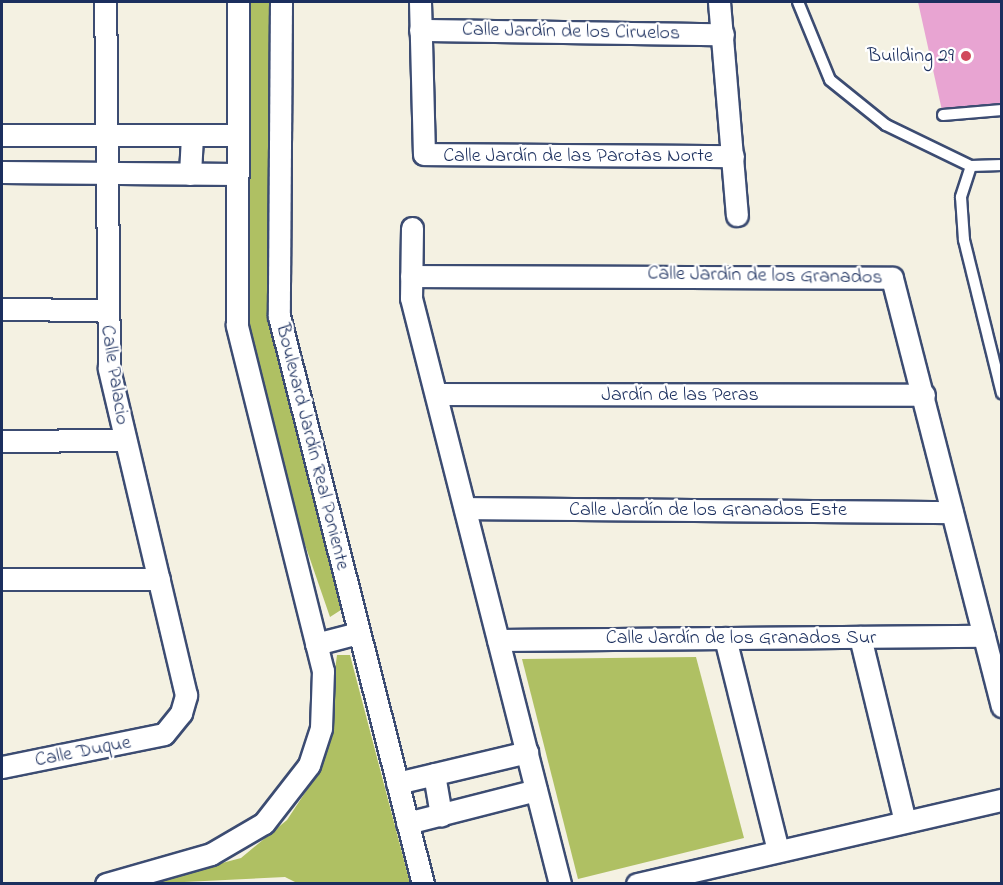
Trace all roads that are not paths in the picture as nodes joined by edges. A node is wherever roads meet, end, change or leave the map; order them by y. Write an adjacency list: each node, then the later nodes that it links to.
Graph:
1 (105, 2): 12 (street, Calle Palacio)
2 (238, 2): 14 (street)
3 (281, 2): 36 (street, Boulevard Jardín Real Poniente)
4 (420, 2): 7 (street)
5 (719, 2): 8 (street)
6 (798, 2): 17 (lane)
7 (420, 30): 8 (street, Calle Jardín de los Ciruelos); 15 (street, Calle Jardín de las Parotas Norte)
8 (723, 34): 15 (street)
9 (1002, 110): 10 (lane)
10 (943, 115)
11 (2, 135): 12 (street)
12 (104, 135): 13 (street); 19 (street, Calle Palacio)
13 (192, 135): 14 (street); 20 (street)
14 (237, 135): 21 (street)
15 (733, 156): 22 (street)
16 (1002, 165): 17 (lane)
17 (971, 166): 27 (lane)
18 (2, 172): 19 (street)
19 (104, 173): 20 (street); 26 (street, Calle Palacio)
20 (190, 174): 21 (street)
21 (237, 174): 41 (street)
22 (737, 216)
23 (412, 228): 24 (street)
24 (411, 276): 28 (street); 29 (street, Calle Jardín de los Granados)
25 (2, 309): 26 (street)
26 (104, 310): 30 (street, Calle Palacio)
27 (1002, 393)
28 (436, 394): 29 (street, Jardín de las Peras); 32 (street)
29 (924, 395): 33 (street, Calle Jardín de los Granados)
30 (124, 440): 31 (street); 35 (street, Calle Palacio)
31 (2, 441)
32 (465, 508): 33 (street, Calle Jardín de los Granados Este); 40 (street)
33 (952, 512): 37 (street, Calle Jardín de los Granados)
34 (2, 579): 35 (street)
35 (159, 579): 43 (street, Calle Palacio)
36 (358, 633): 41 (street); 47 (street, Boulevard Jardín Real Poniente)
37 (984, 636): 38 (street, Calle Jardín de los Granados Sur); 42 (street, Calle Jardín de los Granados)
38 (860, 637): 39 (street, Calle Jardín de los Granados Sur); 51 (street)
39 (725, 638): 40 (street, Calle Jardín de los Granados Sur); 53 (street)
40 (498, 640): 44 (street)
41 (316, 644): 54 (street)
42 (1002, 706)
43 (164, 734): 45 (street, Calle Duque)
44 (527, 752): 46 (street); 48 (street)
45 (2, 767)
46 (434, 774): 47 (street); 50 (street)
47 (397, 783): 52 (street, Boulevard Jardín Real Poniente)
48 (536, 790): 50 (street); 56 (street)
49 (1002, 800): 51 (street)
50 (441, 815): 52 (street)
51 (905, 822): 53 (street)
52 (407, 823): 55 (street, Boulevard Jardín Real Poniente)
53 (778, 851): 57 (street)
54 (106, 884)
55 (423, 884)
56 (560, 884)
57 (637, 884)

